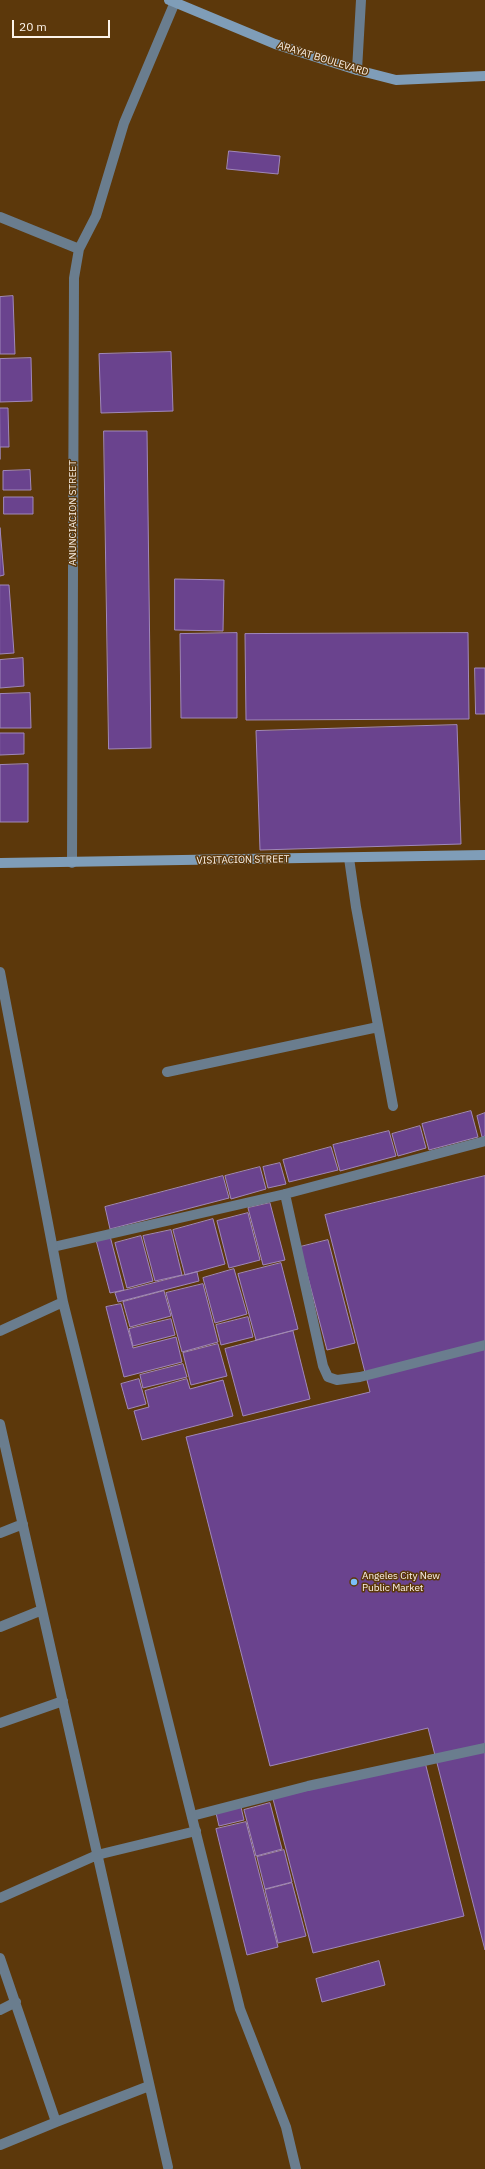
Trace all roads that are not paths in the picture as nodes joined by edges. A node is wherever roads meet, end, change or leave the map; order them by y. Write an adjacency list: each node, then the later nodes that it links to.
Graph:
1 (361, 0): 3 (street)
2 (172, 1): 3 (street, ARAYAT BOULEVARD); 6 (street, ANUNCIACION STREET)
3 (357, 70): 4 (street, ARAYAT BOULEVARD)
4 (485, 76)
5 (0, 217): 6 (street)
6 (79, 249): 10 (street, ANUNCIACION STREET)
7 (485, 855): 8 (street, VISITACION STREET)
8 (349, 858): 10 (street, VISITACION STREET); 12 (street)
9 (0, 863): 10 (street, VISITACION STREET)
10 (72, 863)
11 (0, 972): 17 (street)
12 (378, 1027): 13 (street); 14 (street)
13 (167, 1072)
14 (393, 1106)
15 (485, 1141): 16 (street)
16 (285, 1194): 17 (street); 20 (street)
17 (53, 1247): 18 (street)
18 (63, 1302): 19 (street); 30 (street)
19 (0, 1331)
20 (485, 1345)
21 (0, 1424): 22 (street)
22 (4, 1459): 23 (street)
23 (23, 1524): 24 (street); 25 (street)
24 (0, 1533)
25 (42, 1610): 26 (street); 27 (street)
26 (0, 1628)
27 (62, 1701): 28 (street); 32 (street)
28 (0, 1723)
29 (485, 1748): 30 (street)
30 (192, 1816): 31 (street)
31 (196, 1831): 32 (street); 41 (street)
32 (97, 1855): 33 (street); 37 (street)
33 (0, 1898)
34 (0, 1958): 35 (street)
35 (16, 2002): 36 (street); 38 (street)
36 (0, 2010)
37 (149, 2086): 38 (street); 40 (street)
38 (56, 2122): 39 (street)
39 (0, 2145)
40 (168, 2168)
41 (296, 2169)

